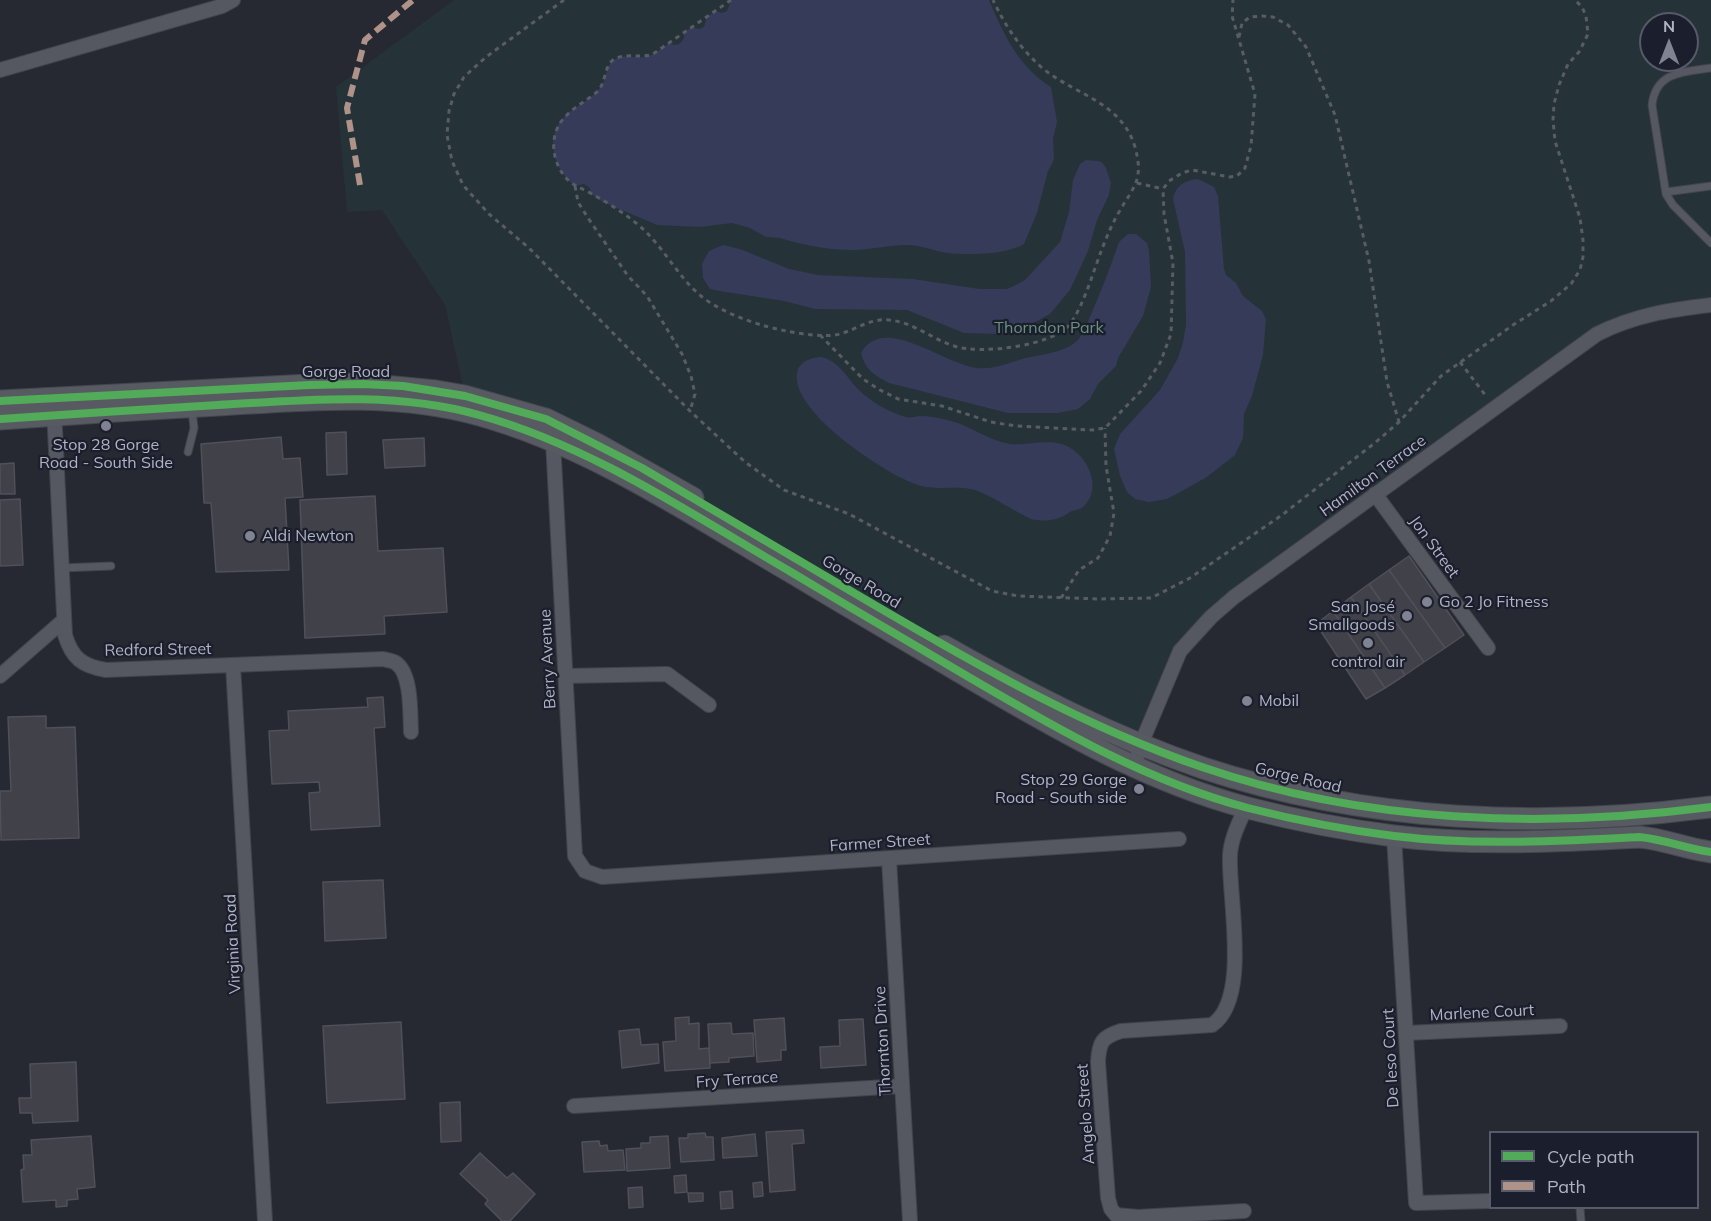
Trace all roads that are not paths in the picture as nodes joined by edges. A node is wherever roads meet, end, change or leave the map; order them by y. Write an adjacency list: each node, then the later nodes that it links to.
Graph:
1 (233, 0): 3 (street)
2 (1711, 68): 5 (lane)
3 (0, 70)
4 (1711, 186): 5 (lane)
5 (1666, 192): 6 (lane)
6 (1711, 243)
7 (1711, 305): 14 (street, Hamilton Terrace)
8 (0, 401): 10 (main road, Gorge Road)
9 (192, 406): 10 (main road, Gorge Road); 12 (main road, Gorge Road); 13 (lane)
10 (54, 407): 11 (main road, Gorge Road); 16 (street, Redford Street); 24 (main road, Gorge Road)
11 (0, 419)
12 (553, 441): 21 (street, Berry Avenue); 25 (main road, Gorge Road)
13 (188, 452)
14 (1375, 495): 18 (street, Jon Street); 24 (street, Hamilton Terrace)
15 (111, 566): 16 (lane)
16 (61, 568): 17 (street, Redford Street)
17 (64, 620): 19 (street, Redford Street); 20 (street)
18 (1488, 648)
19 (233, 665): 23 (street, Redford Street); 39 (street, Virginia Road)
20 (0, 676)
21 (565, 676): 22 (street); 32 (street, Berry Avenue)
22 (709, 705)
23 (411, 732)
24 (1141, 744): 25 (street, Hamilton Terrace); 27 (main road, Gorge Road)
25 (1134, 766): 26 (main road, Gorge Road)
26 (1246, 807): 28 (main road, Gorge Road); 38 (street, Angelo Street)
27 (1711, 807)
28 (1394, 836): 30 (main road, Gorge Road); 34 (street, De Ieso Court)
29 (1179, 839): 31 (street, Farmer Street)
30 (1711, 852)
31 (889, 859): 32 (street, Farmer Street); 35 (street, Thornton Drive)
32 (585, 871)
33 (1560, 1026): 34 (street, Marlene Court)
34 (1407, 1033): 37 (street, De Ieso Court)
35 (902, 1086): 36 (street, Fry Terrace); 40 (street, Thornton Drive)
36 (574, 1106)
37 (1489, 1201)
38 (1244, 1211)
39 (265, 1221)
40 (910, 1221)

